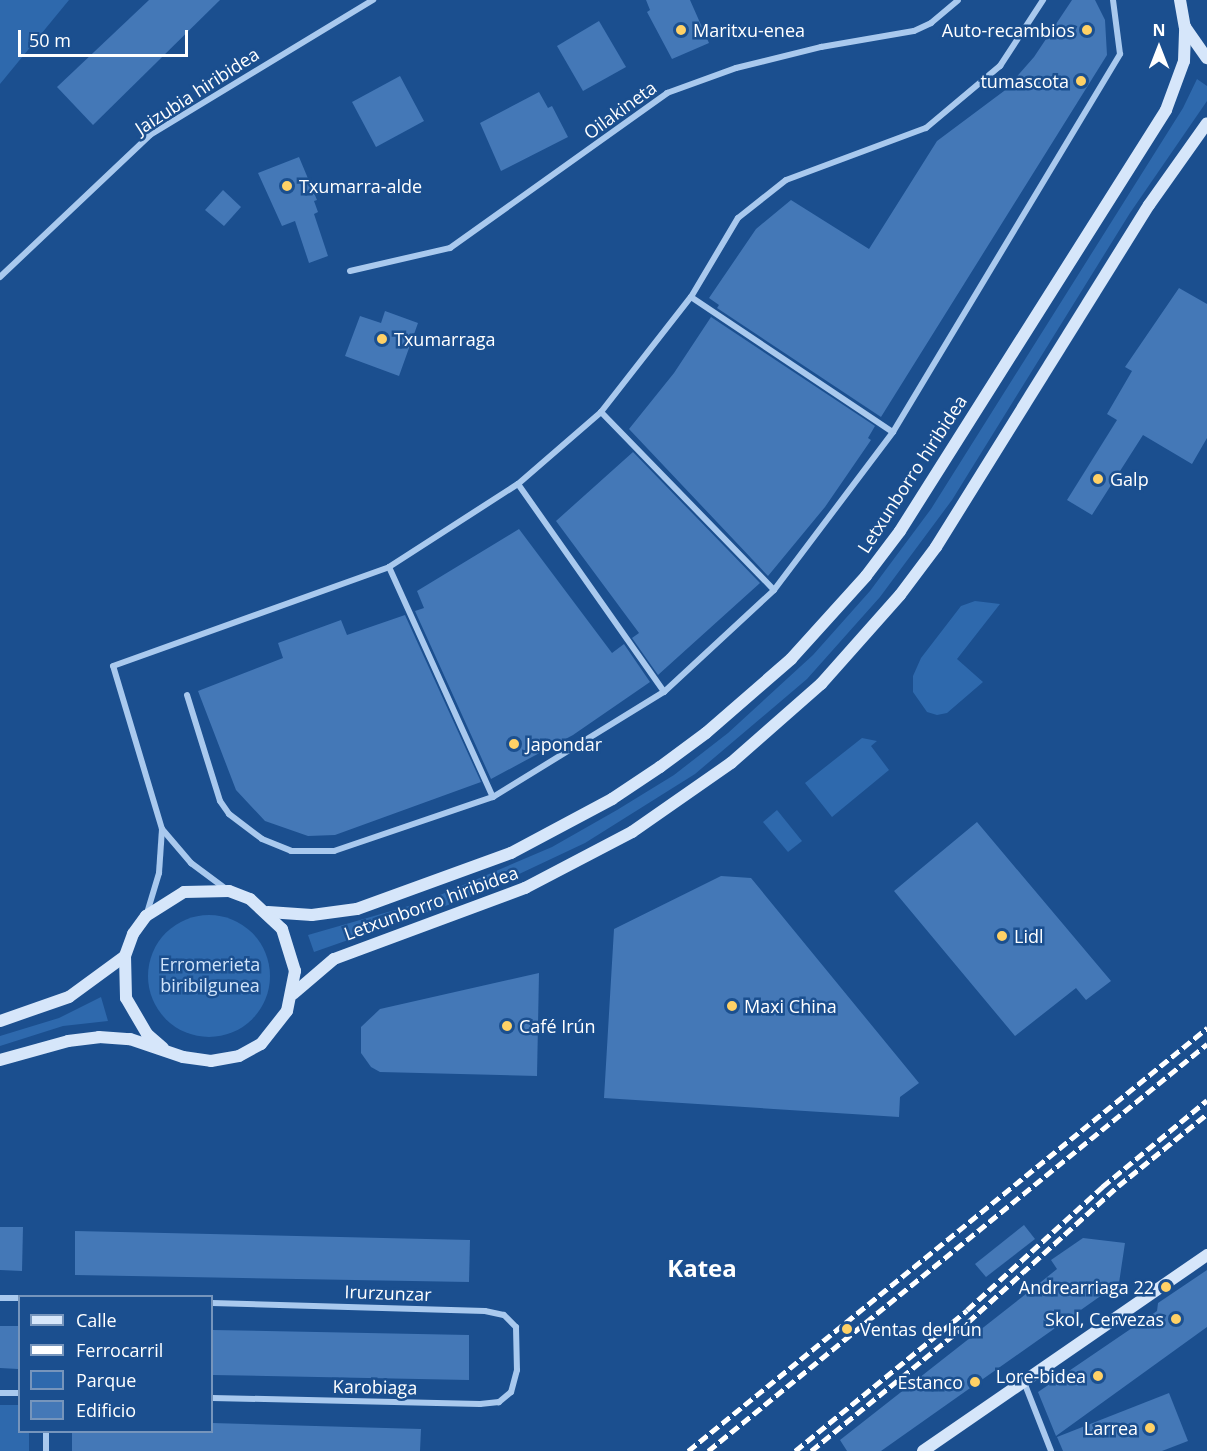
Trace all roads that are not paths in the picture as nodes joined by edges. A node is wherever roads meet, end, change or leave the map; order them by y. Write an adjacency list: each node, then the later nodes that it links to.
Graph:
1 (373, 0): 10 (street, Jaizubia hiribidea)
2 (958, 0): 9 (street, Oilakineta)
3 (1043, 0): 11 (street)
4 (1113, 0): 13 (street)
5 (1180, 0): 6 (main road)
6 (1185, 27): 7 (main road); 22 (main road, Letxunborro hiribidea)
7 (1207, 58)
8 (1207, 123): 25 (main road, Letxunborro hiribidea)
9 (350, 271)
10 (0, 277)
11 (691, 297): 12 (street); 13 (street)
12 (601, 412): 14 (street); 16 (street)
13 (892, 432): 16 (street)
14 (518, 484): 15 (street); 17 (street)
15 (389, 567): 19 (street); 20 (street)
16 (774, 590): 17 (street)
17 (664, 692): 19 (street)
18 (187, 695): 19 (street)
19 (493, 797)
20 (162, 829): 21 (street); 23 (street)
21 (229, 891): 22 (main road); 23 (main road)
22 (268, 912): 25 (main road)
23 (146, 916): 24 (main road)
24 (125, 956): 26 (main road); 27 (main road)
25 (293, 994): 27 (main road)
26 (0, 1021)
27 (163, 1048): 28 (main road)
28 (0, 1060)
29 (1207, 1255): 34 (main road)
30 (0, 1298): 31 (street)
31 (18, 1298)
32 (213, 1303): 33 (street, Irurzunzar)
33 (517, 1370): 37 (street, Karobiaga)
34 (1024, 1380): 40 (main road); 41 (street)
35 (0, 1393): 36 (street)
36 (18, 1393)
37 (213, 1398)
38 (46, 1433): 39 (street)
39 (46, 1451)
40 (923, 1451)
41 (1051, 1451)

